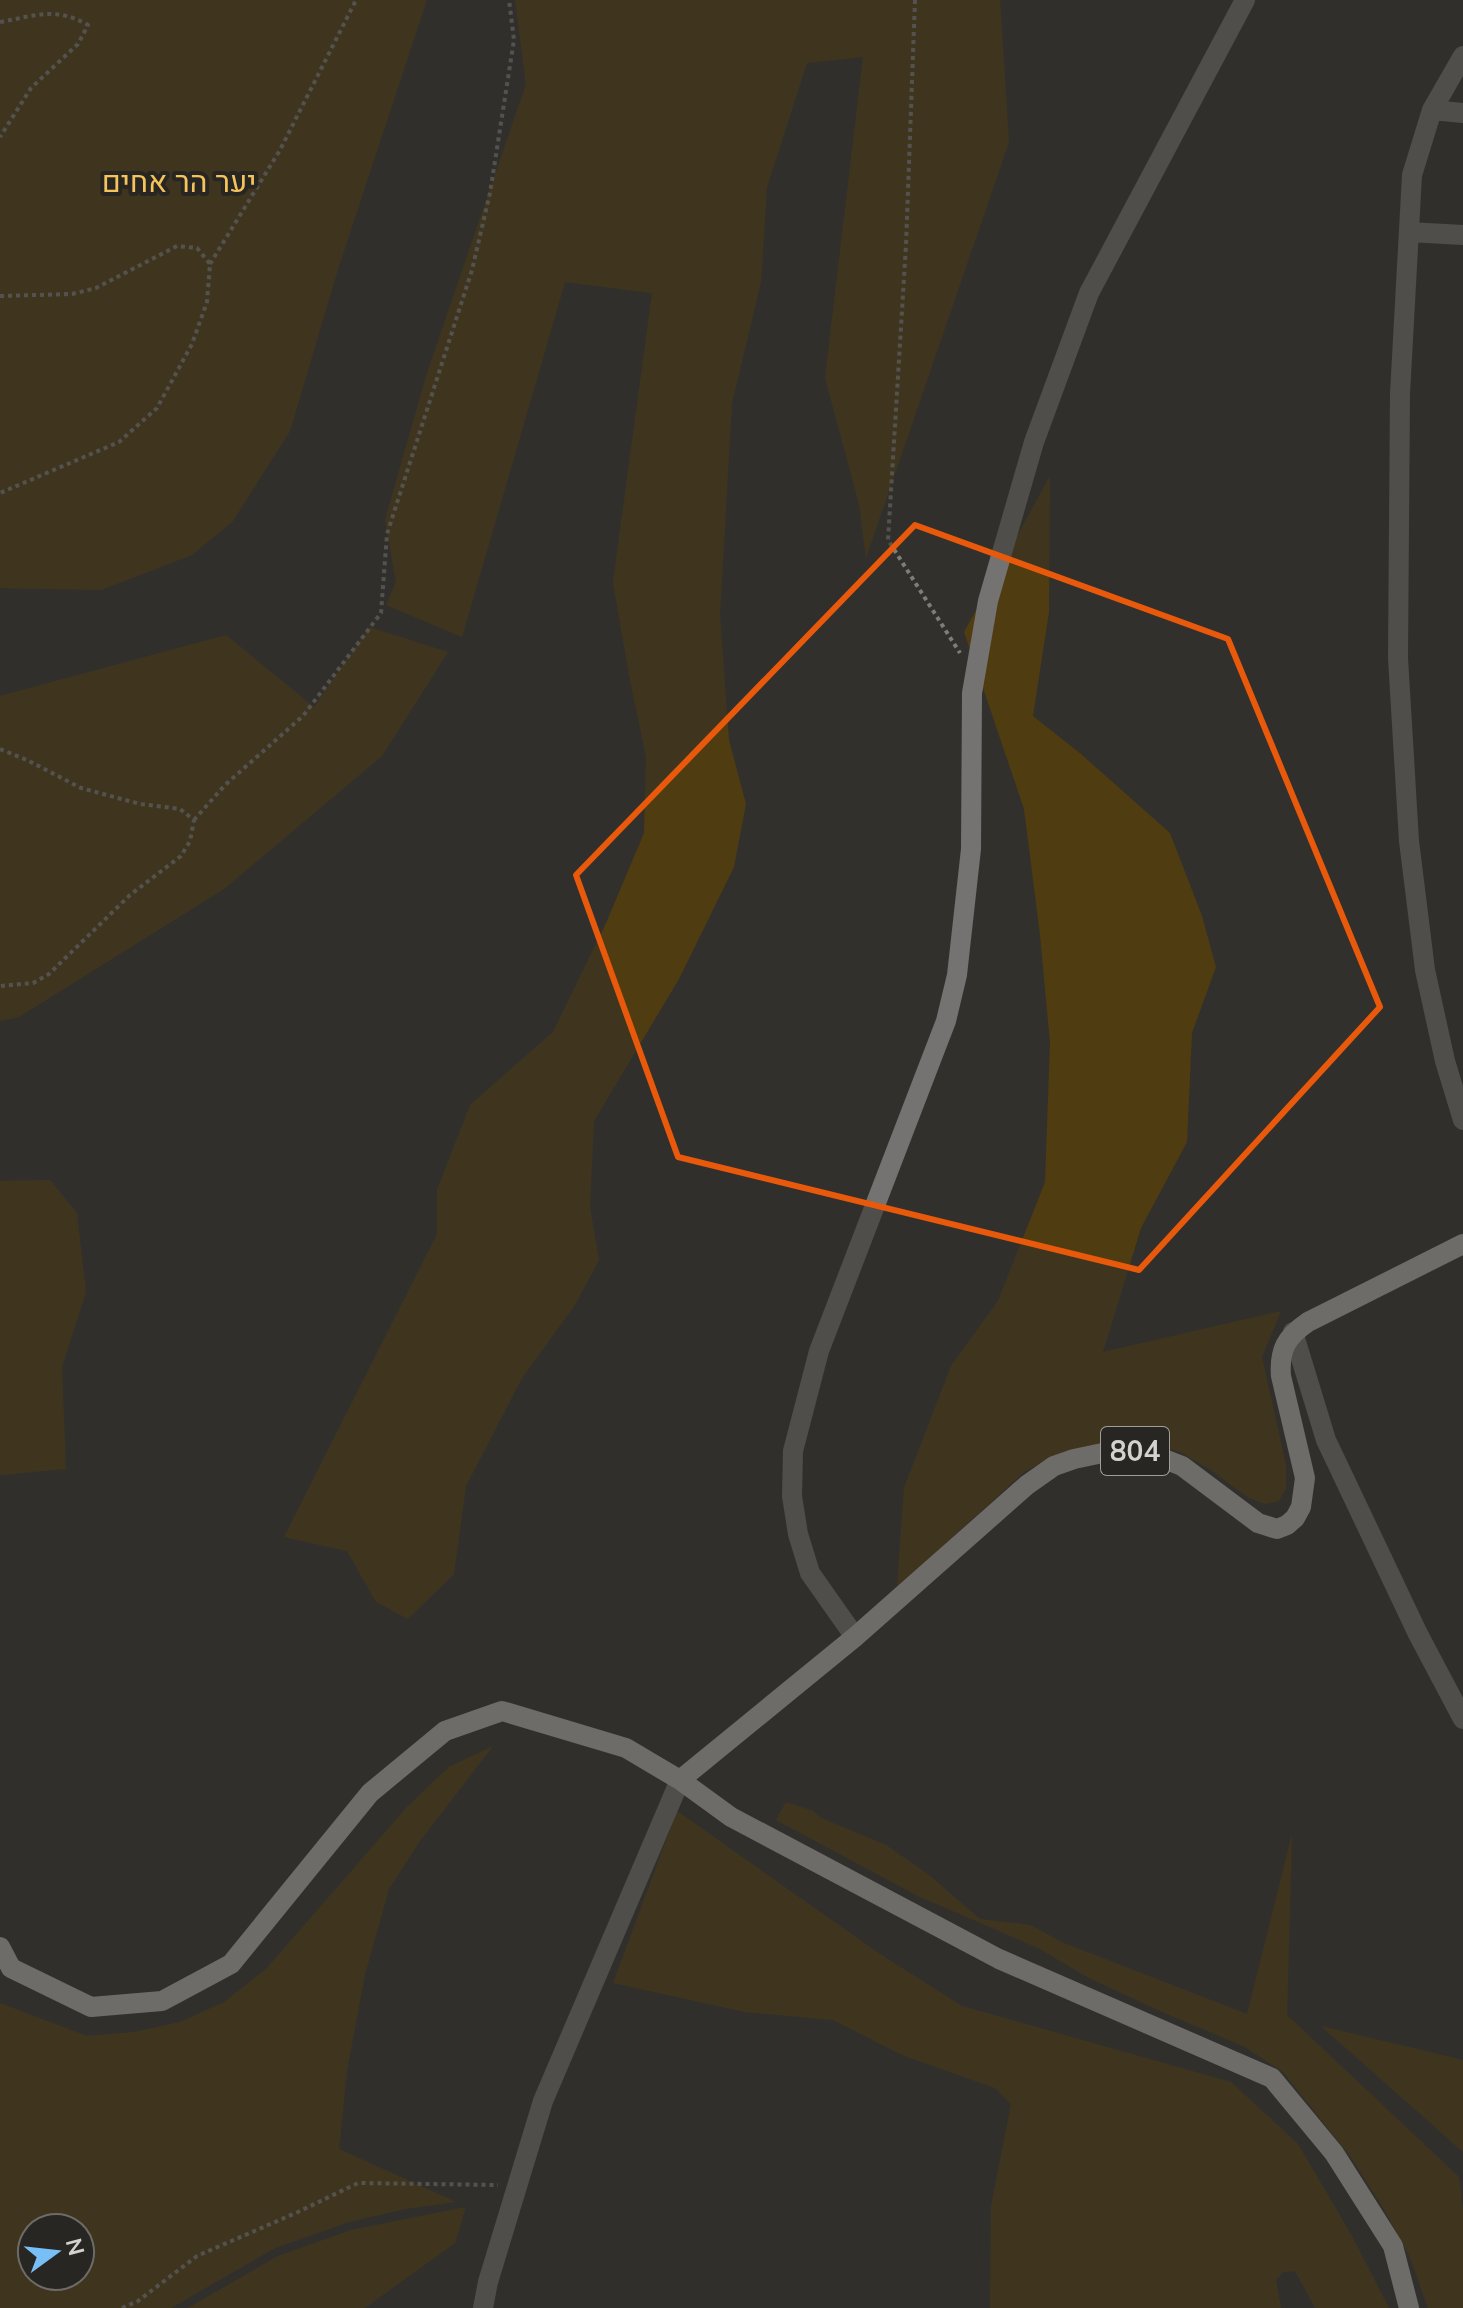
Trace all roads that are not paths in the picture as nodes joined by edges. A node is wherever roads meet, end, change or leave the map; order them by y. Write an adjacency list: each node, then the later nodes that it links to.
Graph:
1 (1245, 0): 10 (street)
2 (1463, 56): 3 (street)
3 (1432, 110): 4 (street); 5 (street)
4 (1463, 113)
5 (1409, 232): 6 (street); 7 (street)
6 (1463, 235)
7 (1463, 1120)
8 (1463, 1244): 9 (main road)
9 (1293, 1332): 10 (main road, 804); 11 (street)
10 (855, 1637): 12 (main road, 804)
11 (1463, 1719)
12 (680, 1780): 13 (main road); 14 (street); 15 (main road)
13 (0, 1947)
14 (483, 2308)
15 (1409, 2308)

